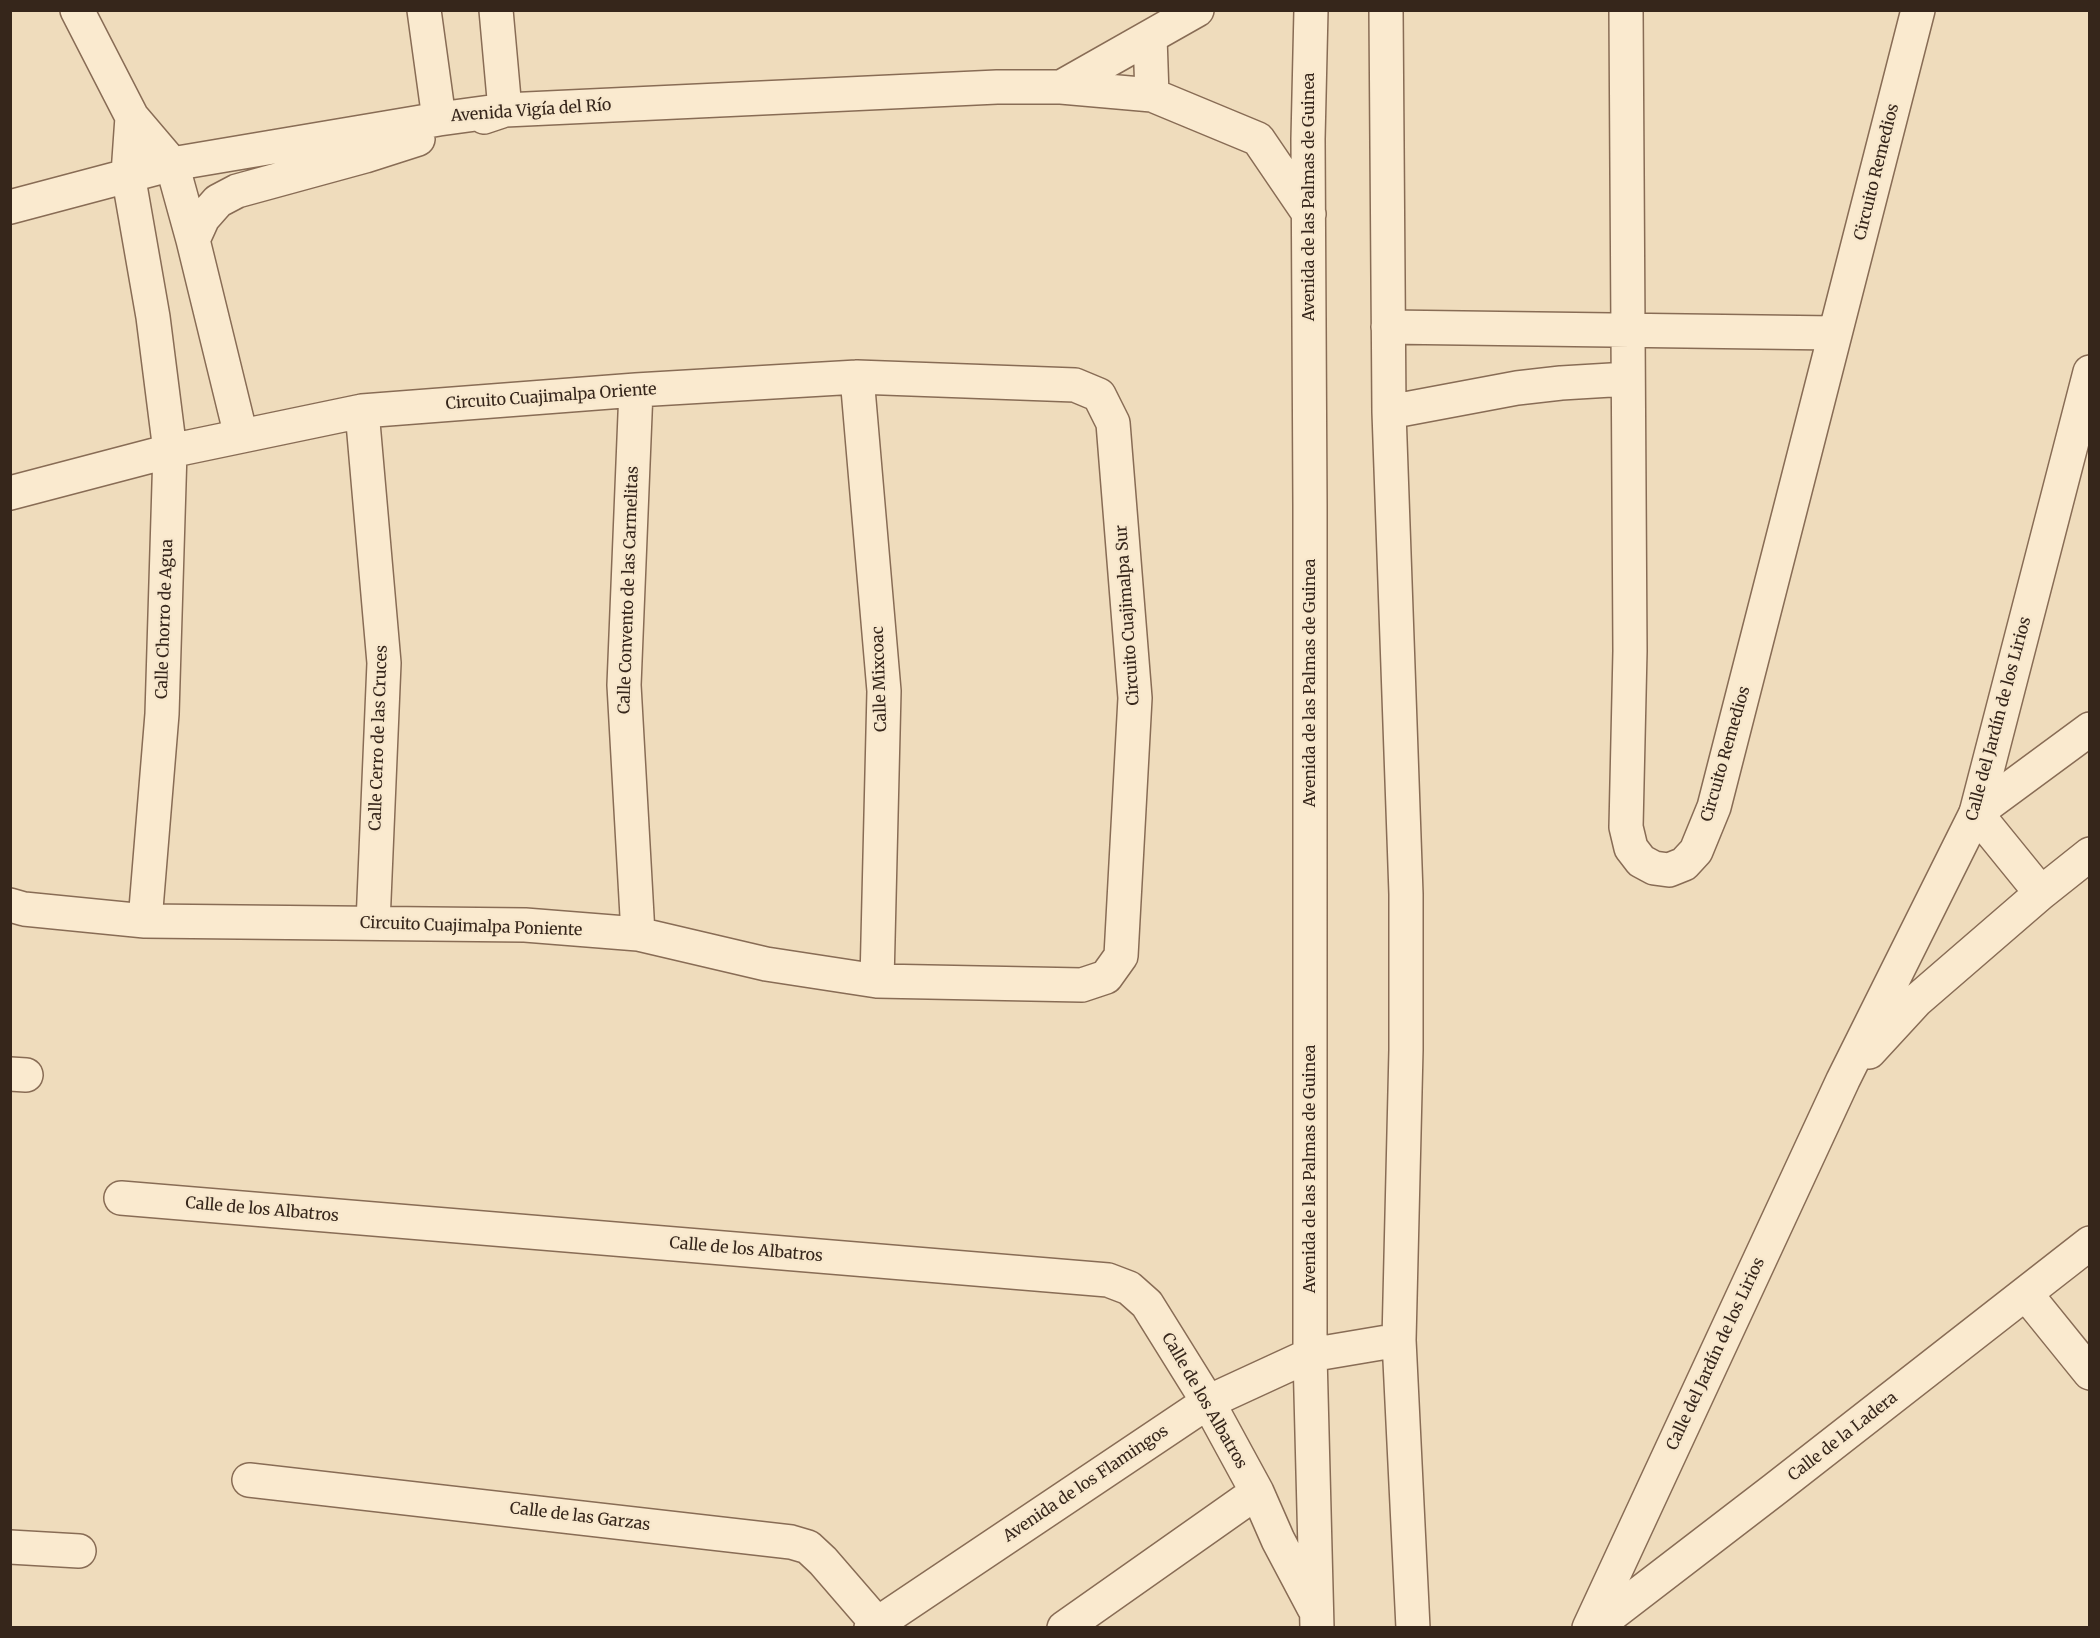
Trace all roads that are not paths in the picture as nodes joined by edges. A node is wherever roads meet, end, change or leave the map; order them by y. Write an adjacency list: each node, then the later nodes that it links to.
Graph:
1 (77, 10): 13 (street)
2 (424, 10): 14 (street)
3 (496, 10): 12 (street)
4 (1197, 10): 9 (street, Avenida Vigía del Río)
5 (1311, 10): 18 (street, Avenida de las Palmas de Guinea)
6 (1386, 10): 20 (street)
7 (1626, 10): 21 (street, Circuito Remedios)
8 (1918, 10): 22 (street, Circuito Remedios)
9 (1149, 37): 10 (street, Avenida Vigía del Río); 11 (street)
10 (1061, 87): 11 (street, Avenida Vigía del Río); 12 (street, Avenida Vigía del Río)
11 (1152, 95): 18 (street, Avenida Vigía del Río)
12 (505, 110): 14 (street, Avenida Vigía del Río); 19 (street)
13 (132, 117): 15 (street); 16 (street, Calle Chorro de Agua)
14 (439, 119): 15 (street, Avenida Vigía del Río)
15 (172, 164): 16 (street, Avenida Vigía del Río); 19 (street)
16 (128, 174): 17 (street, Avenida Vigía del Río); 31 (street, Calle Chorro de Agua)
17 (10, 207)
18 (1309, 214): 48 (street, Avenida de las Palmas de Guinea)
19 (193, 240): 30 (street)
20 (1388, 327): 21 (street); 29 (street)
21 (1629, 331): 22 (street); 25 (street, Circuito Remedios)
22 (1835, 333): 25 (street, Circuito Remedios)
23 (2090, 372): 34 (street, Calle del Jardín de los Lirios)
24 (856, 377): 26 (street, Circuito Cuajimalpa Oriente); 27 (street, Circuito Cuajimalpa Oriente); 42 (street, Calle Mixcoac)
25 (1628, 379): 29 (street)
26 (636, 390): 28 (street, Circuito Cuajimalpa Oriente); 40 (street, Calle Convento de las Carmelitas)
27 (1099, 395): 41 (street, Circuito Cuajimalpa Sur)
28 (362, 411): 30 (street, Circuito Cuajimalpa Oriente); 39 (street, Calle Cerro de las Cruces)
29 (1389, 412): 47 (street)
30 (241, 436): 31 (street, Circuito Cuajimalpa Oriente)
31 (170, 451): 32 (street, Circuito Cuajimalpa Oriente); 38 (street, Calle Chorro de Agua)
32 (10, 493)
33 (2090, 729): 34 (street)
34 (1976, 813): 36 (street); 43 (street, Calle del Jardín de los Lirios)
35 (2090, 854): 36 (street)
36 (2041, 893): 43 (street, Calle del Jardín de los Lirios)
37 (15, 909): 38 (street, Circuito Cuajimalpa Poniente)
38 (145, 921): 39 (street, Circuito Cuajimalpa Poniente)
39 (373, 923): 40 (street, Circuito Cuajimalpa Poniente)
40 (638, 934): 42 (street, Circuito Cuajimalpa Poniente)
41 (1106, 977): 42 (street, Circuito Cuajimalpa Poniente)
42 (877, 981)
43 (1843, 1080): 59 (street, Calle del Jardín de los Lirios)
44 (121, 1198): 50 (street, Calle de los Albatros)
45 (2090, 1243): 46 (street, Calle de la Ladera)
46 (2026, 1294): 49 (street); 59 (street, Calle de la Ladera)
47 (1399, 1340): 48 (street); 58 (street)
48 (1310, 1355): 50 (street, Avenida de los Flamingos); 55 (street, Avenida de las Palmas de Guinea)
49 (2090, 1373)
50 (1208, 1402): 52 (street, Calle de los Albatros); 56 (street, Avenida de los Flamingos)
51 (249, 1480): 56 (street, Calle de las Garzas)
52 (1257, 1492): 55 (street); 57 (street)
53 (10, 1547): 54 (street)
54 (79, 1551)
55 (1317, 1620)
56 (876, 1626)
57 (1064, 1628)
58 (1413, 1628)
59 (1592, 1628)

